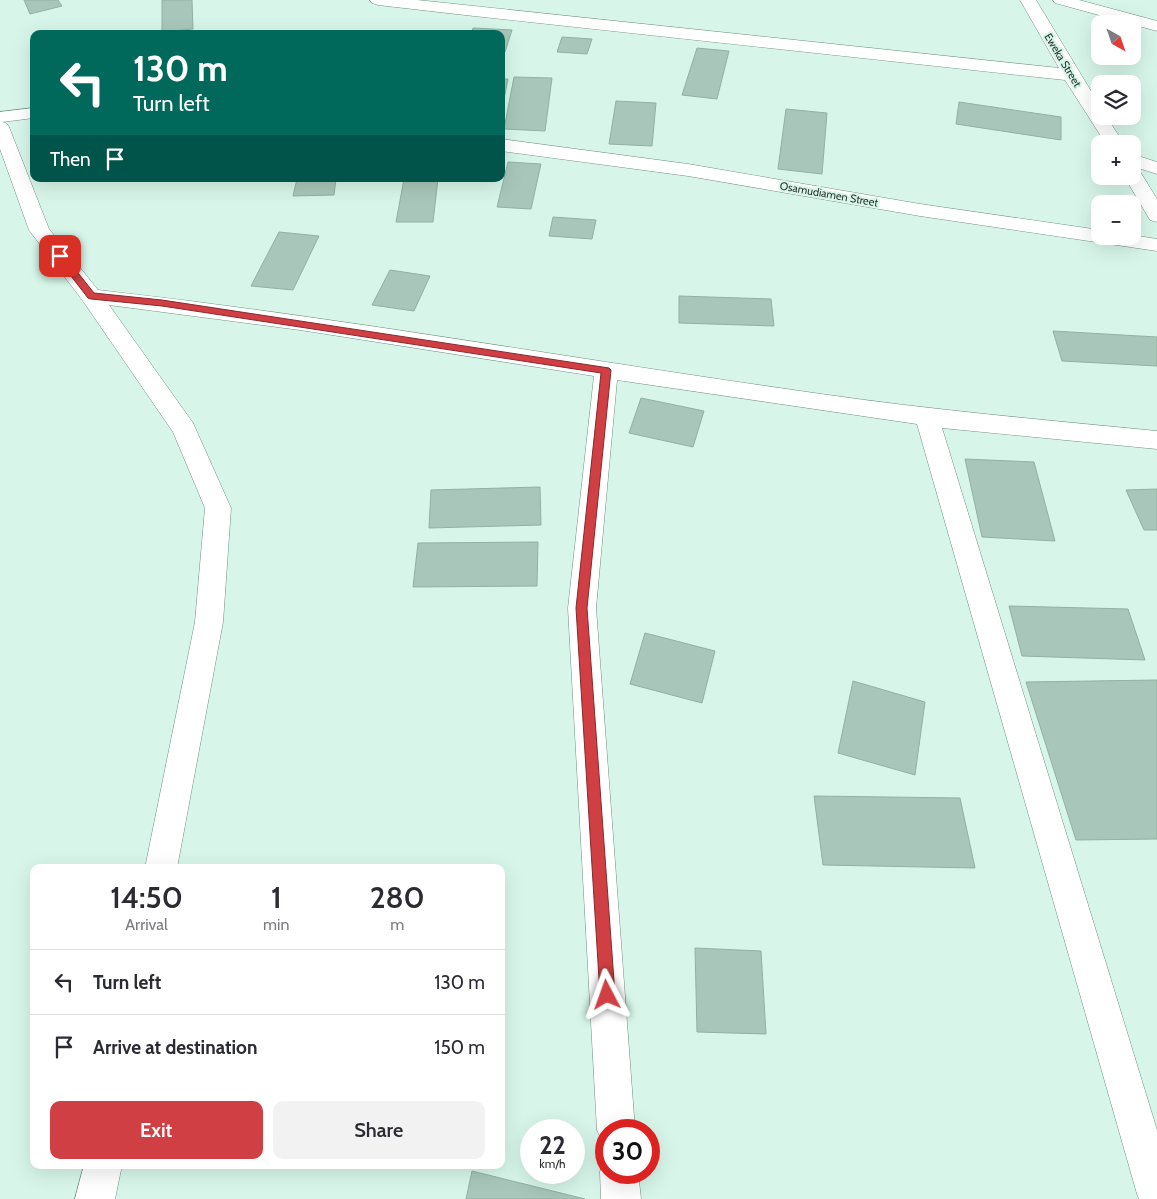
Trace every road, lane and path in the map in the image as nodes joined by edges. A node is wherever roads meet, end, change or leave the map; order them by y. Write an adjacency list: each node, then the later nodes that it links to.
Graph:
1 (378, 0): 5 (street)
2 (1028, 0): 5 (street, Eweka Street)
3 (1061, 0): 4 (street)
4 (1157, 26)
5 (1071, 75): 9 (street, Eweka Street)
6 (30, 113): 7 (street)
7 (0, 117)
8 (0, 127): 16 (street)
9 (1108, 135)
10 (505, 147): 15 (street, Osamudiamen Street)
11 (1141, 163): 12 (street)
12 (1157, 168)
13 (1139, 185): 14 (street)
14 (1157, 216)
15 (1157, 245)
16 (91, 296): 17 (street); 20 (street)
17 (606, 370): 18 (street); 21 (street)
18 (927, 418): 19 (street); 24 (street)
19 (1157, 440)
20 (162, 864)
21 (615, 1119)
22 (102, 1169): 25 (street)
23 (620, 1184): 26 (street)
24 (1157, 1194)
25 (95, 1199)
26 (621, 1199)

